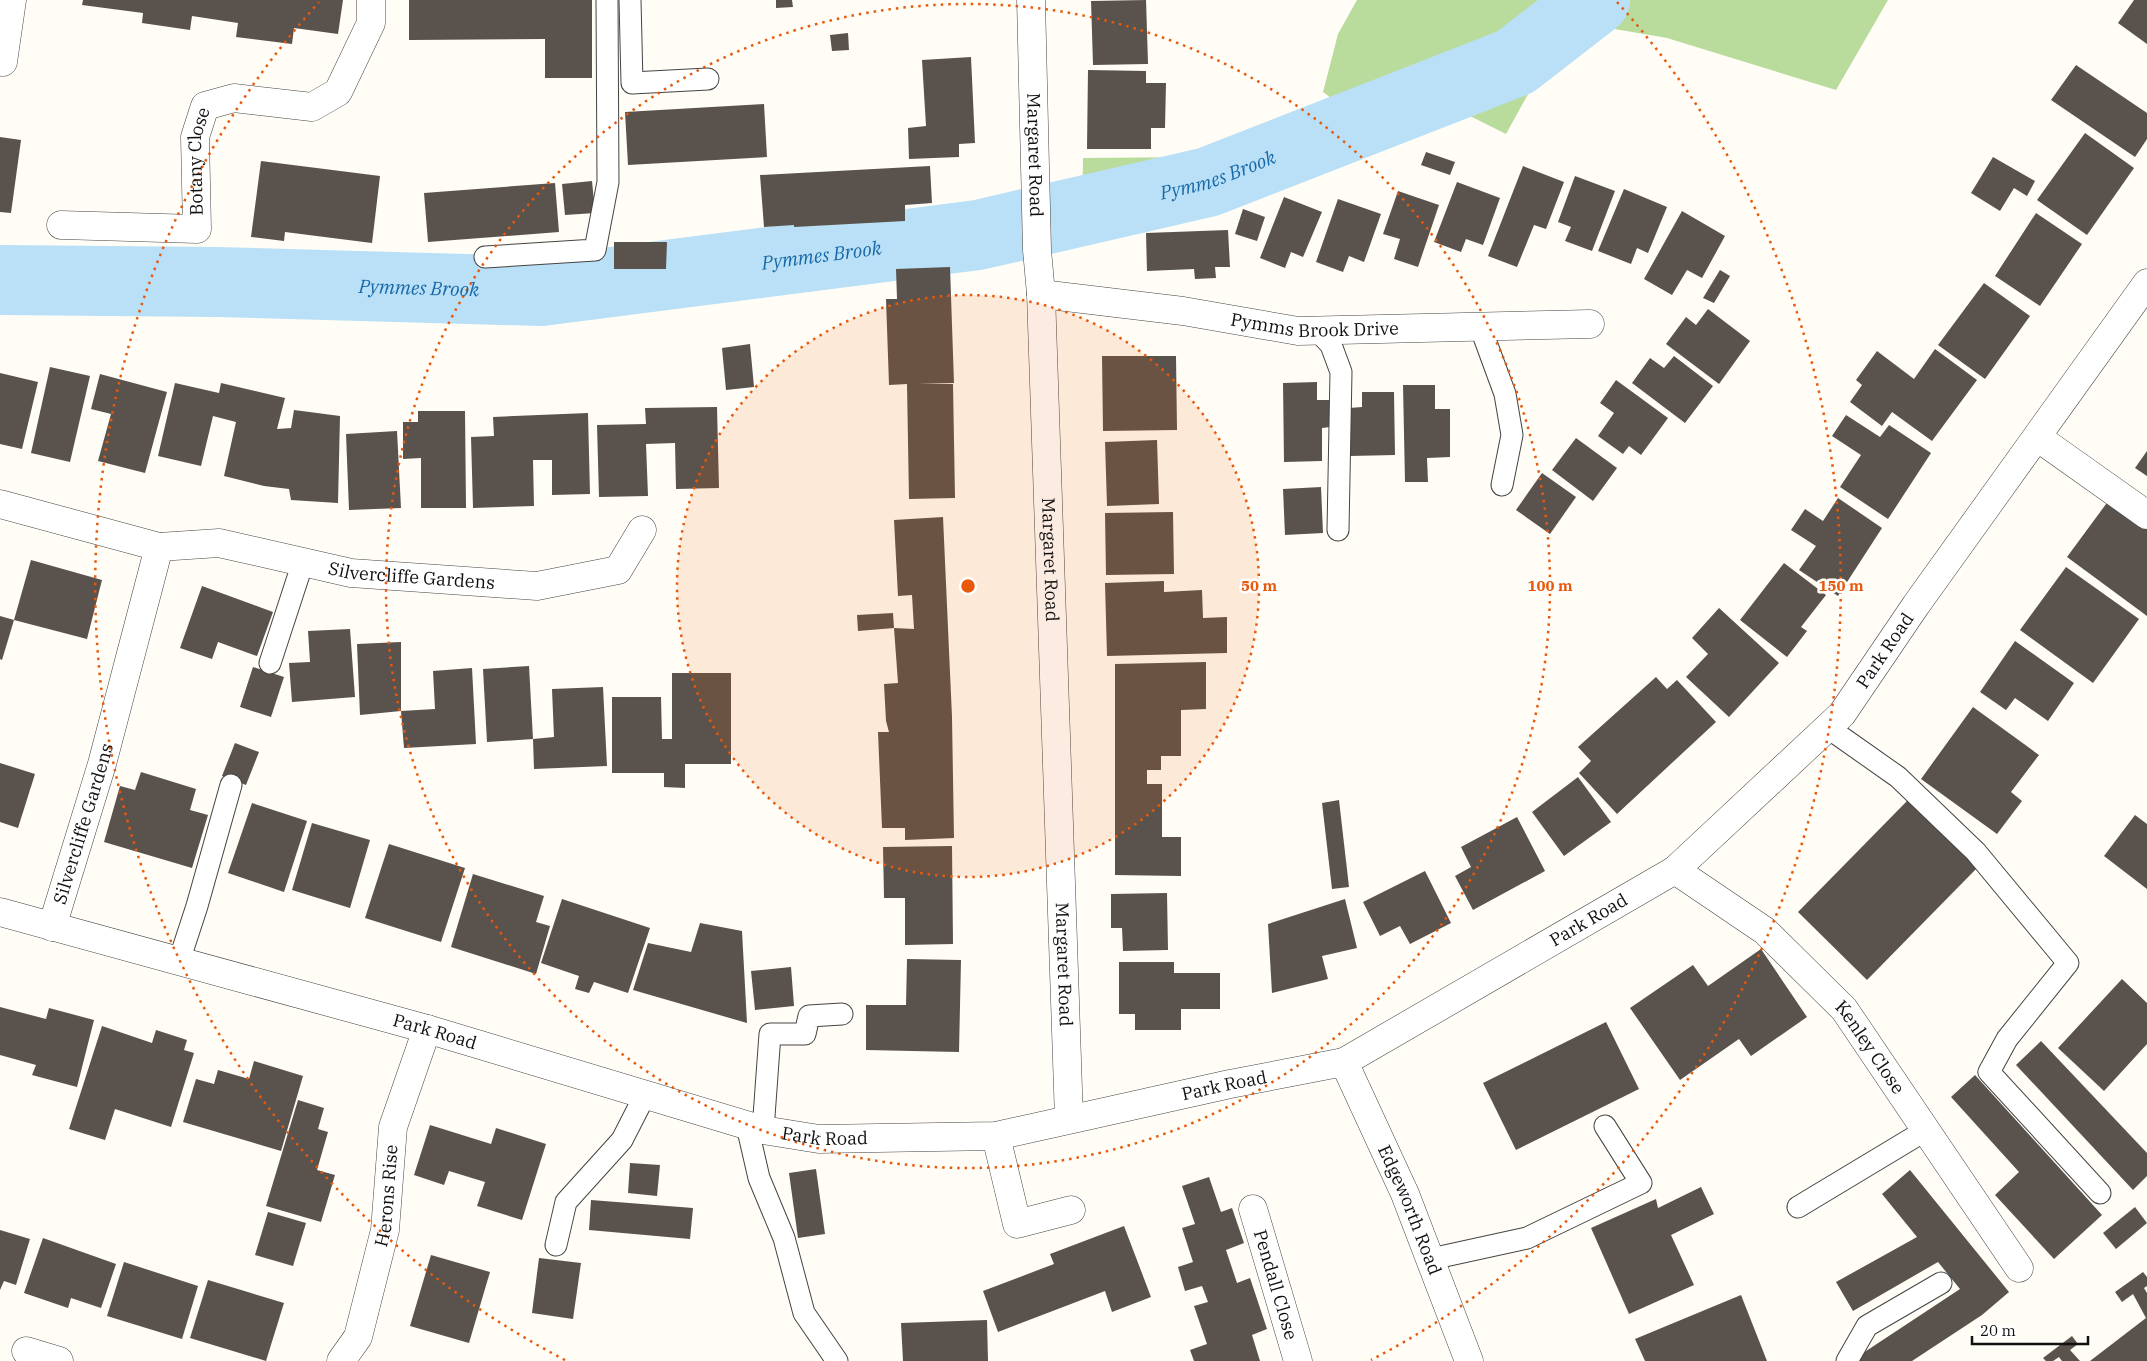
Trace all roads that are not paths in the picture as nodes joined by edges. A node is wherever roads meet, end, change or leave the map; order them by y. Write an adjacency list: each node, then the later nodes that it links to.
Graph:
1 (12, 0): 6 (street)
2 (372, 0): 8 (street, Botany Close)
3 (607, 0): 9 (lane)
4 (630, 0): 7 (lane)
5 (1031, 0): 11 (street, Margaret Road)
6 (0, 62)
7 (708, 79)
8 (60, 225)
9 (485, 257)
10 (2147, 283): 15 (street, Park Road)
11 (1041, 294): 14 (street, Pymms Brook Drive); 34 (street, Margaret Road)
12 (1590, 324): 13 (street, Pymms Brook Drive)
13 (1480, 326): 14 (street, Pymms Brook Drive); 16 (lane)
14 (1317, 330): 20 (lane)
15 (2037, 437): 18 (street); 24 (street, Park Road)
16 (1502, 485)
17 (0, 504): 21 (street, Silvercliffe Gardens)
18 (2147, 515)
19 (642, 530): 22 (street, Silvercliffe Gardens)
20 (1338, 530)
21 (159, 547): 22 (street, Silvercliffe Gardens); 28 (street, Silvercliffe Gardens)
22 (302, 562): 23 (lane)
23 (270, 663)
24 (1827, 727): 26 (street, Park Road); 39 (lane)
25 (231, 785): 29 (lane)
26 (1675, 870): 32 (street, Park Road); 37 (street, Kenley Close)
27 (0, 912): 28 (street, Park Road)
28 (52, 927): 29 (street, Park Road)
29 (178, 961): 31 (street, Park Road)
30 (842, 1014): 36 (lane)
31 (427, 1029): 33 (street, Park Road); 49 (street, Herons Rise)
32 (1344, 1062): 34 (street, Park Road); 44 (street, Edgeworth Road)
33 (645, 1095): 36 (street, Park Road); 43 (lane)
34 (1069, 1119): 38 (street, Park Road)
35 (1605, 1126): 44 (lane)
36 (755, 1128): 38 (street, Park Road); 50 (lane)
37 (1926, 1130): 40 (lane); 45 (street, Kenley Close)
38 (996, 1136): 42 (street)
39 (2100, 1193)
40 (1798, 1206)
41 (1253, 1208): 51 (street, Pendall Close)
42 (1071, 1210)
43 (556, 1245)
44 (1431, 1259): 52 (street, Edgeworth Road)
45 (2019, 1268)
46 (1941, 1283): 53 (lane)
47 (26, 1351): 48 (street)
48 (59, 1361)
49 (342, 1361)
50 (837, 1361)
51 (1298, 1361)
52 (1469, 1361)
53 (1847, 1361)

